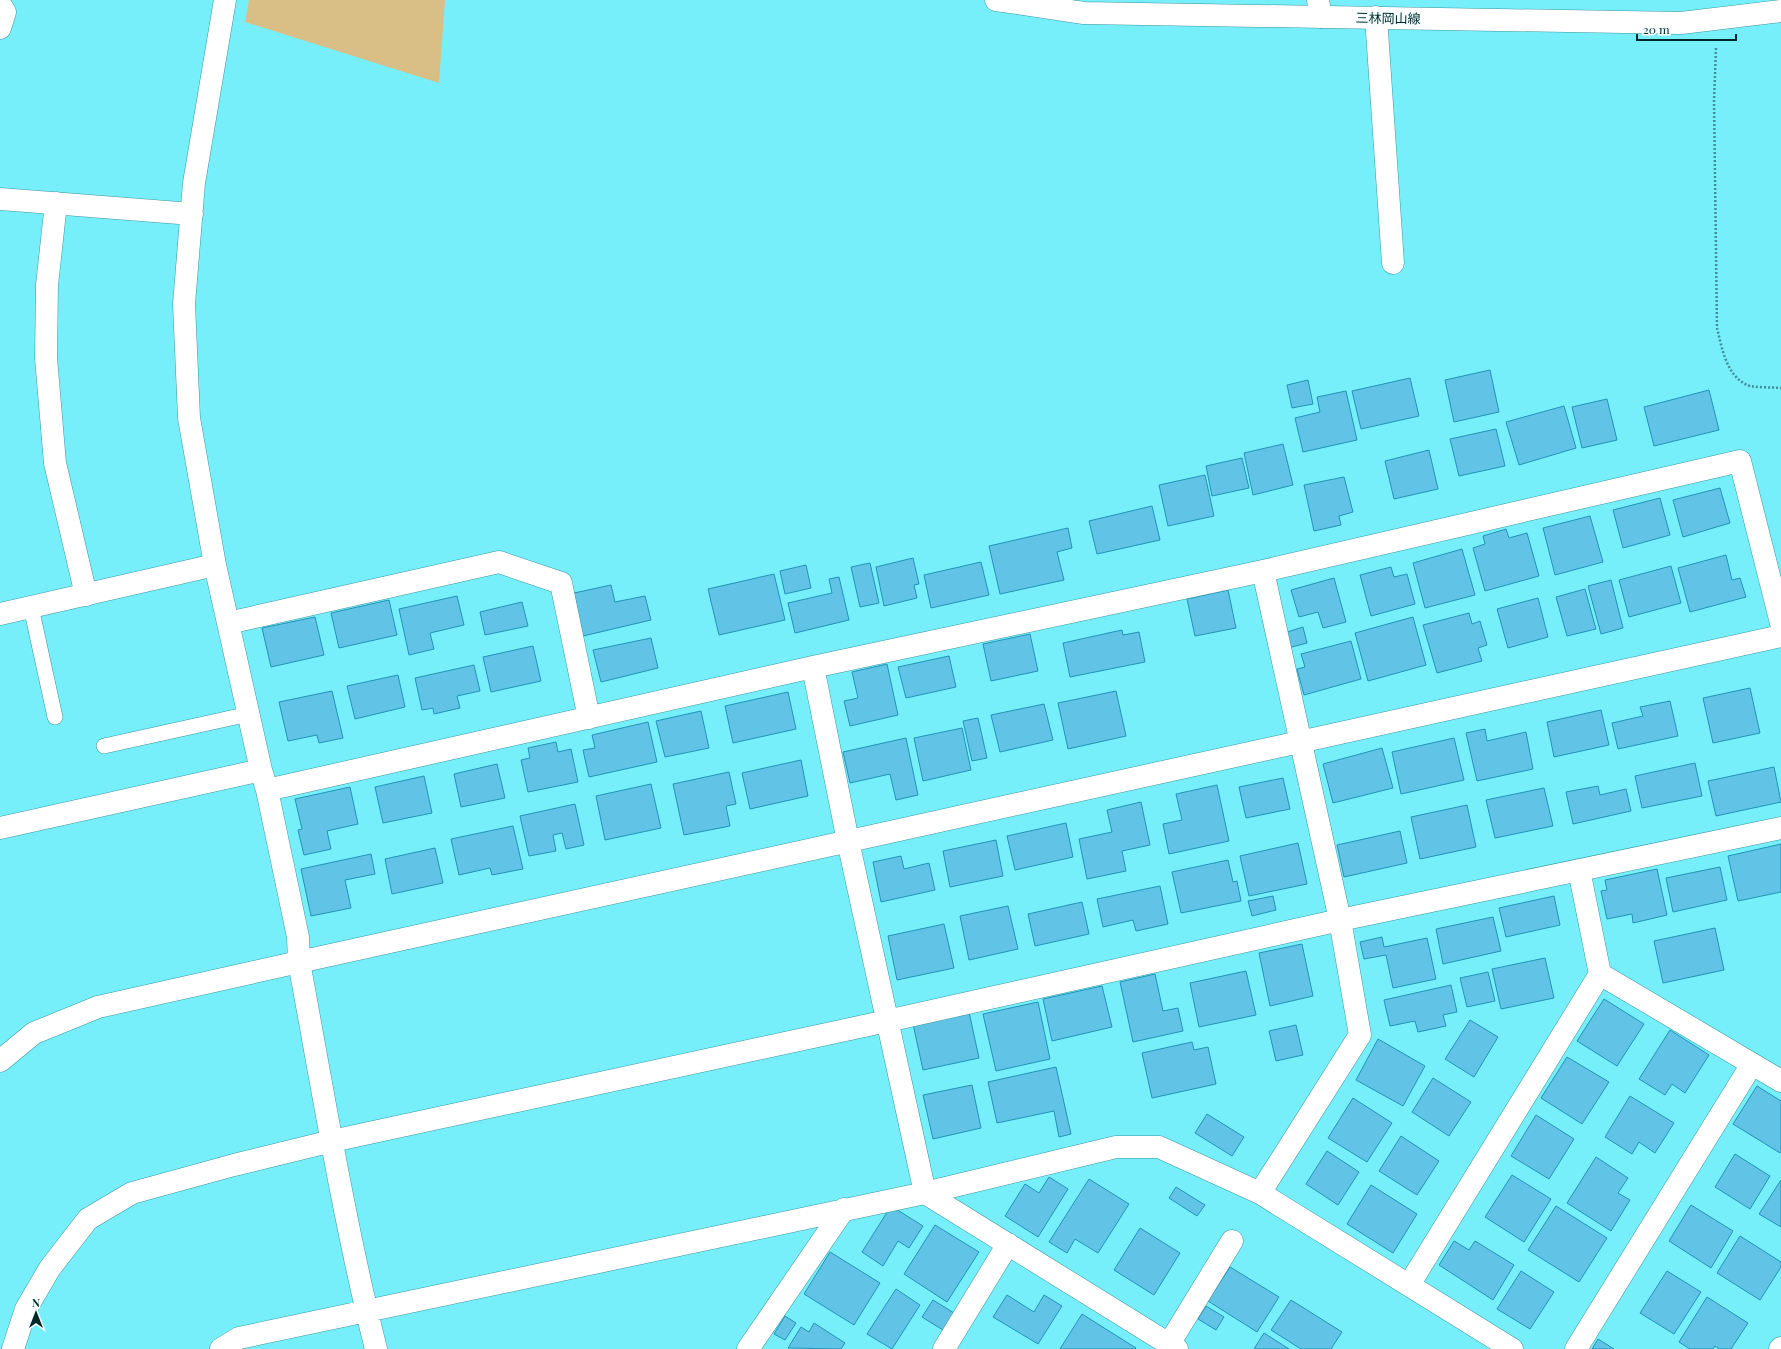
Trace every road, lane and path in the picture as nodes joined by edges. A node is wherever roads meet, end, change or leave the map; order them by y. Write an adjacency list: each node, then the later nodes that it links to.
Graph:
1 (225, 0): 11 (street)
2 (996, 0): 4 (street, 三林岡山線)
3 (0, 4): 8 (street)
4 (1319, 8): 6 (street, 三林岡山線)
5 (1781, 11): 7 (street, 三林岡山線)
6 (1376, 18): 7 (street, 三林岡山線); 12 (street)
7 (1718, 19): 13 (path)
8 (0, 28)
9 (0, 198): 10 (street)
10 (56, 203): 11 (street); 16 (street)
11 (192, 214): 14 (street)
12 (1393, 263)
13 (1781, 388)
14 (215, 565): 16 (street); 19 (street)
15 (1263, 571): 20 (street); 22 (street); 26 (street)
16 (86, 595): 17 (street)
17 (31, 607): 18 (street); 24 (lane)
18 (0, 614)
19 (228, 623): 23 (street); 25 (street)
20 (1781, 623)
21 (1781, 636): 26 (street)
22 (812, 667): 25 (street); 31 (street)
23 (249, 714): 27 (lane); 28 (street)
24 (55, 717)
25 (589, 718): 28 (street)
26 (1300, 742): 31 (street); 33 (street)
27 (104, 746)
28 (264, 780): 29 (street); 34 (street)
29 (0, 828)
30 (1781, 828): 32 (street)
31 (848, 841): 34 (street); 36 (street)
32 (1579, 870): 33 (street); 35 (street)
33 (1340, 920): 36 (street); 42 (street)
34 (299, 962): 37 (street); 40 (street)
35 (1600, 974): 38 (street); 46 (street)
36 (887, 1021): 40 (street); 41 (street)
37 (0, 1061)
38 (1752, 1064): 39 (street); 55 (street)
39 (1781, 1081)
40 (332, 1141): 47 (street); 49 (street)
41 (925, 1193): 42 (street); 43 (street); 45 (street)
42 (1260, 1193): 46 (street)
43 (844, 1209): 47 (street); 52 (street)
44 (1232, 1241): 48 (street)
45 (1008, 1244): 48 (street); 53 (street)
46 (1409, 1285): 54 (street)
47 (366, 1311): 50 (street); 51 (street)
48 (1170, 1347)
49 (13, 1349)
50 (221, 1349)
51 (376, 1349)
52 (748, 1349)
53 (944, 1349)
54 (1512, 1349)
55 (1576, 1349)

